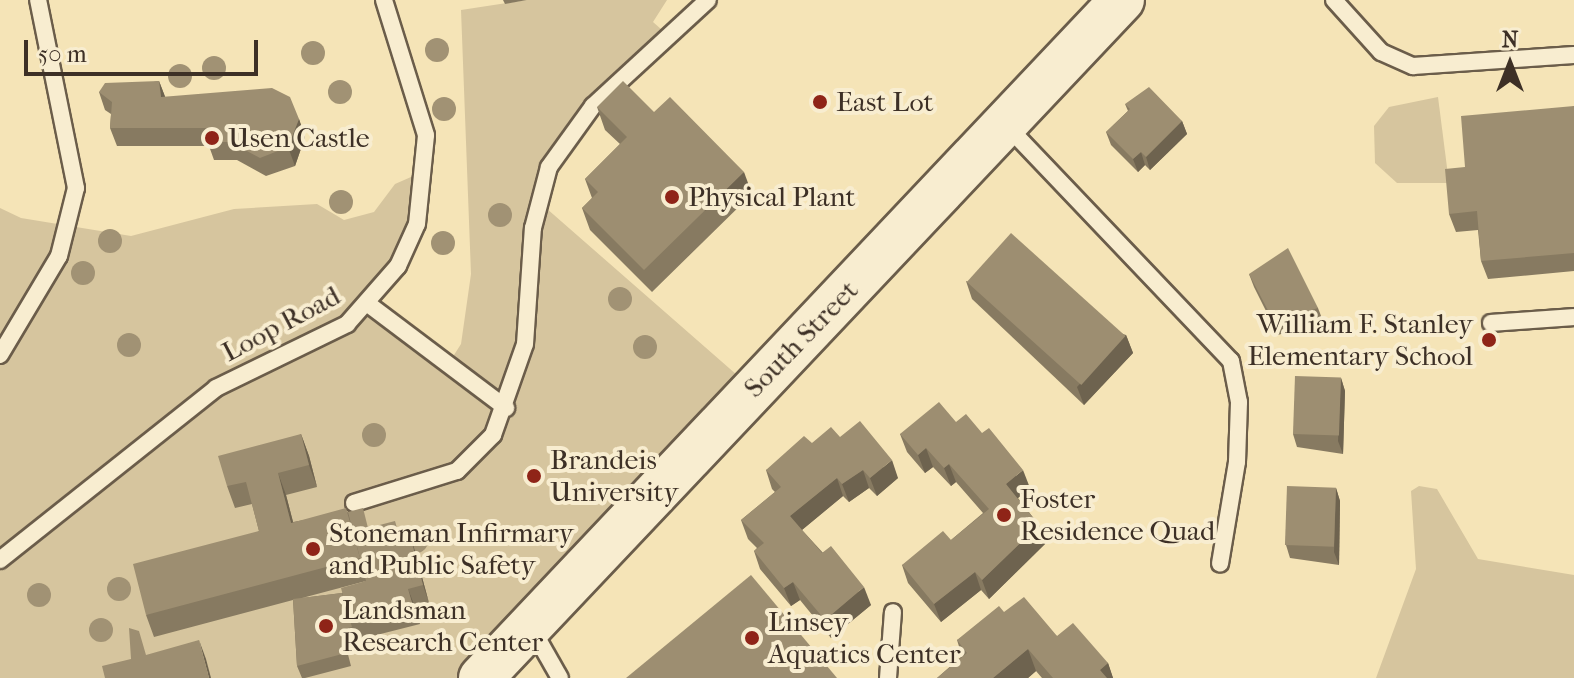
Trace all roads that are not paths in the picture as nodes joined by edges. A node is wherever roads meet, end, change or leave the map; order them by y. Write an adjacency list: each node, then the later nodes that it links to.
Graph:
1 (38, 0): 11 (lane)
2 (384, 0): 8 (lane, Loop Road)
3 (708, 0): 12 (lane)
4 (1122, 0): 7 (main road, South Street)
5 (1334, 0): 6 (lane)
6 (1574, 55)
7 (1004, 124): 15 (lane); 18 (main road, South Street)
8 (368, 304): 12 (lane); 14 (lane, Loop Road)
9 (1574, 317): 10 (lane)
10 (1491, 323)
11 (0, 355)
12 (506, 408): 13 (lane)
13 (354, 503)
14 (0, 560)
15 (1220, 564)
16 (893, 612): 20 (lane)
17 (540, 643): 19 (lane)
18 (481, 678)
19 (560, 678)
20 (888, 678)

